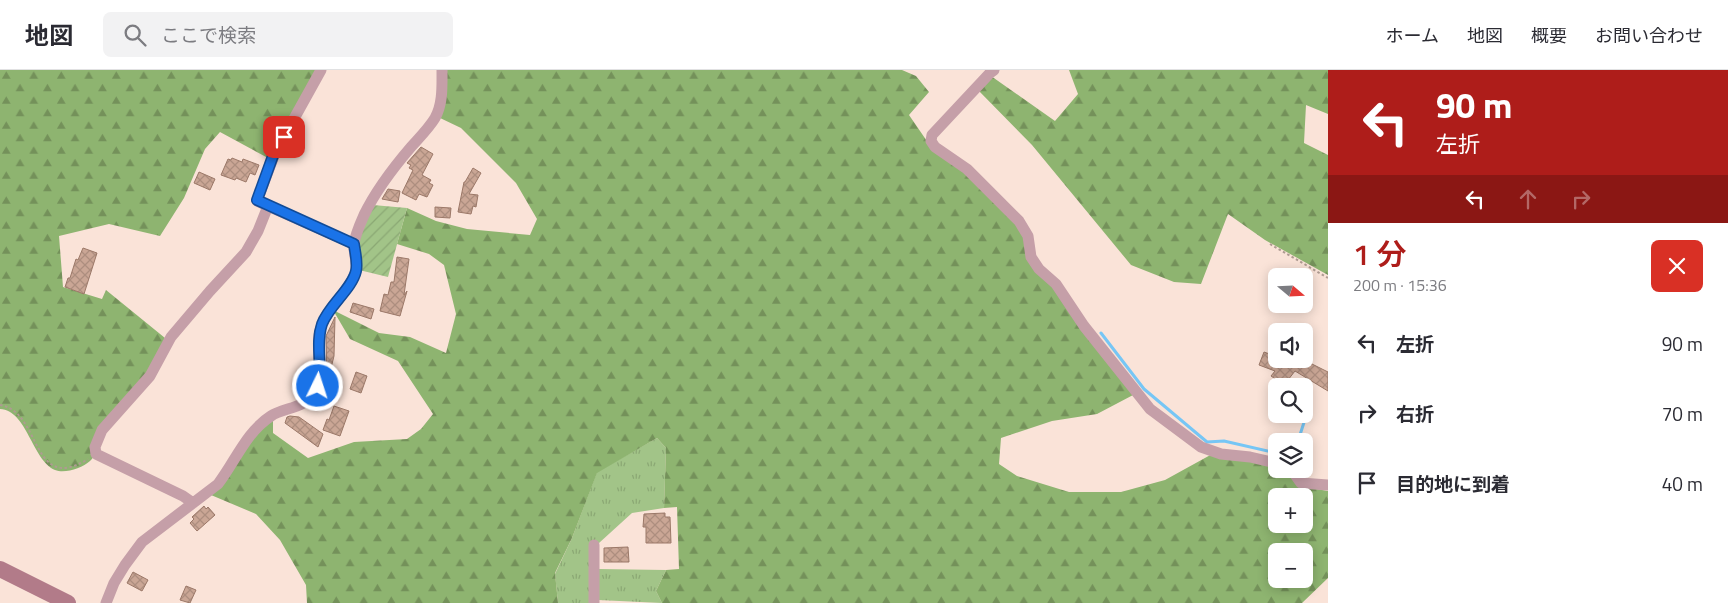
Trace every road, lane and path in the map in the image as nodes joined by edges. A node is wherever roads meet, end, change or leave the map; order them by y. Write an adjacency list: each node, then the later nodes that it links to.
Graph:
1 (321, 70): 4 (street)
2 (442, 70): 5 (street)
3 (994, 70): 10 (street)
4 (268, 206): 5 (street); 9 (street)
5 (354, 244): 13 (street)
6 (1270, 244): 7 (path)
7 (1328, 278)
8 (0, 405): 9 (path)
9 (96, 454): 13 (street)
10 (1268, 461)
11 (1298, 478): 12 (street)
12 (1328, 485)
13 (193, 504): 17 (street)
14 (594, 545): 18 (street)
15 (0, 569): 16 (street)
16 (68, 603)
17 (106, 603)
18 (594, 603)

